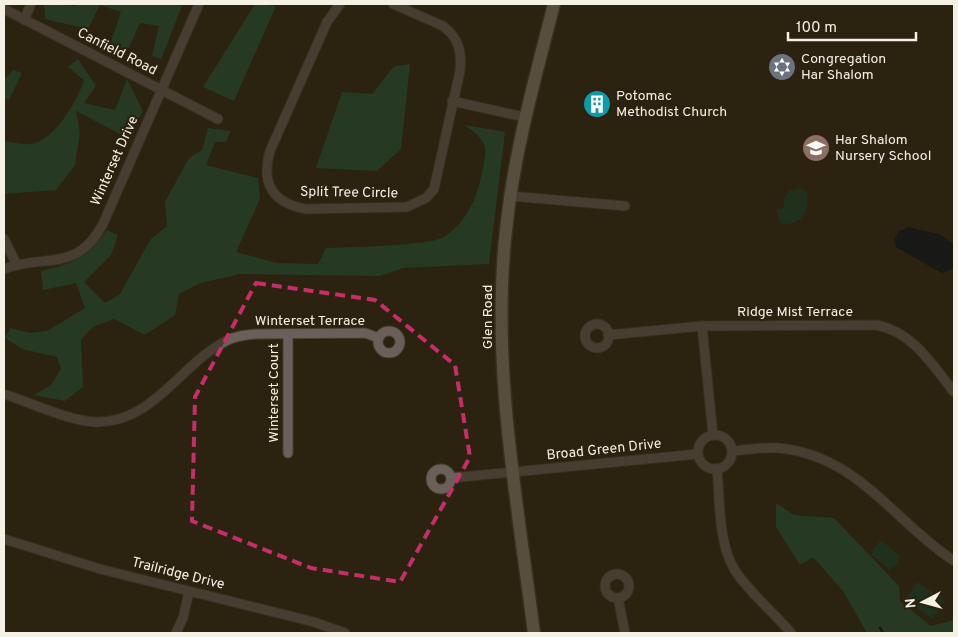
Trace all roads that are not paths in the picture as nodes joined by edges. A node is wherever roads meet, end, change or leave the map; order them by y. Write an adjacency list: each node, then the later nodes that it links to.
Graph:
1 (31, 4): 7 (street)
2 (199, 4): 8 (street, Winterset Drive)
3 (340, 4): 9 (street, Split Tree Circle)
4 (393, 4): 9 (street, Split Tree Circle)
5 (554, 4): 10 (main road, Glen Road)
6 (4, 9): 7 (street, Canfield Road)
7 (24, 20): 8 (street, Canfield Road)
8 (161, 91): 11 (street, Canfield Road); 15 (street, Winterset Drive)
9 (452, 101): 10 (street)
10 (524, 117): 12 (main road, Glen Road)
11 (218, 119)
12 (510, 196): 13 (street); 28 (main road, Glen Road)
13 (625, 206)
14 (4, 239): 15 (street)
15 (17, 264): 16 (street, Winterset Drive)
16 (4, 269)
17 (702, 326): 19 (street, Ridge Mist Terrace); 21 (street, Ridge Mist Terrace); 23 (street)
18 (288, 334): 20 (street, Winterset Terrace); 22 (street, Winterset Terrace); 25 (street, Winterset Court)
19 (608, 335)
20 (379, 338)
21 (954, 392)
22 (4, 394)
23 (713, 435): 24 (street); 26 (street)
24 (732, 451): 27 (street); 31 (street)
25 (288, 453)
26 (698, 454): 27 (street); 28 (street, Broad Green Drive)
27 (717, 469): 34 (street)
28 (513, 472): 29 (street, Broad Green Drive); 37 (main road, Glen Road)
29 (451, 478)
30 (4, 539): 32 (street, Trailridge Drive)
31 (954, 560)
32 (189, 592): 35 (street); 36 (street, Trailridge Drive)
33 (618, 598): 38 (street)
34 (787, 632)
35 (176, 633)
36 (345, 633)
37 (534, 633)
38 (625, 633)

